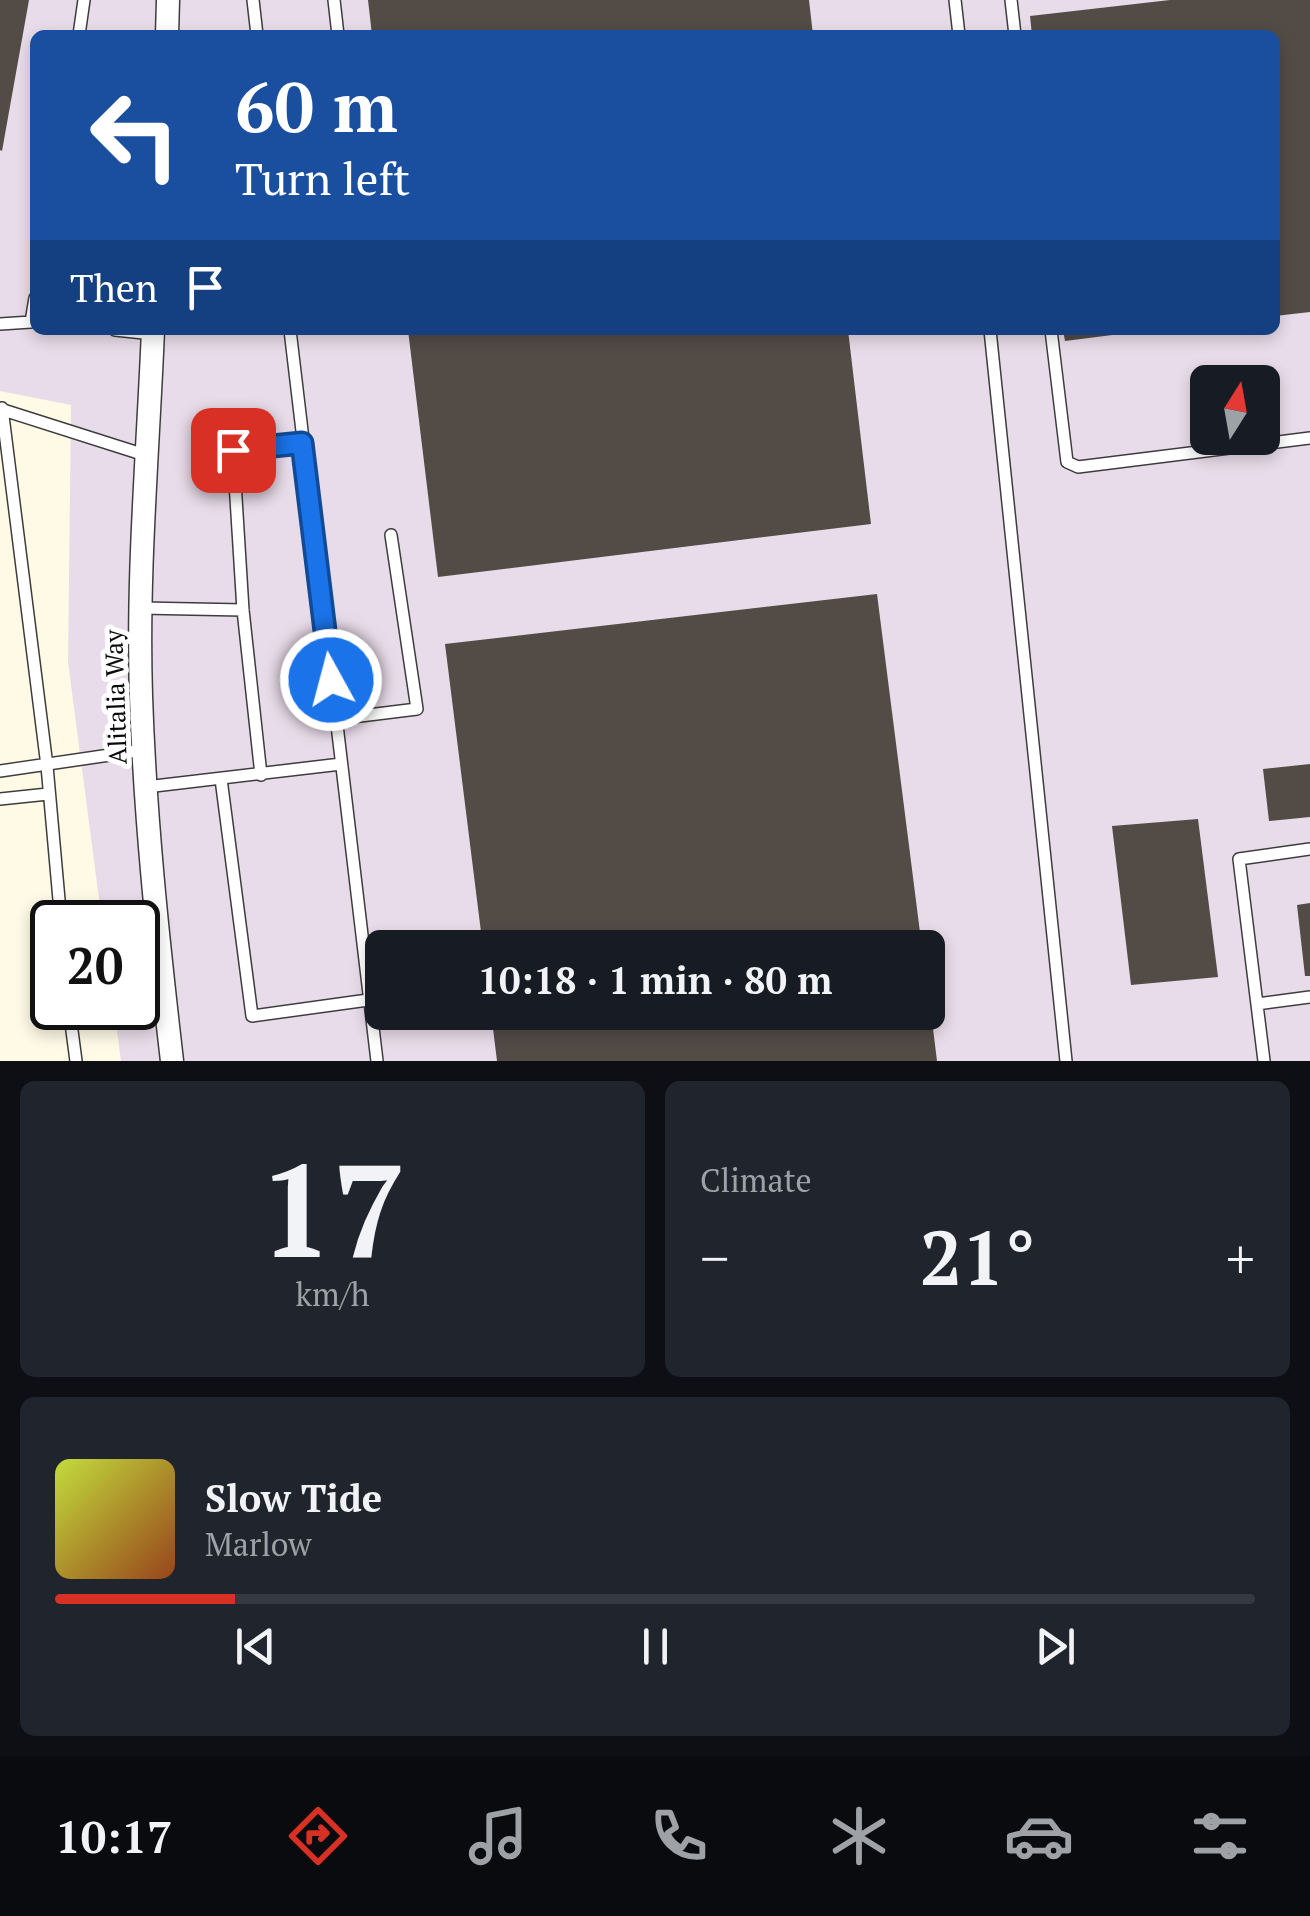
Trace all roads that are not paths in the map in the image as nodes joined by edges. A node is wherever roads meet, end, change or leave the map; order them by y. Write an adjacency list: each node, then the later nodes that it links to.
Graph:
1 (84, 0): 7 (lane)
2 (168, 0): 8 (street)
3 (253, 0): 9 (lane)
4 (334, 0): 10 (lane)
5 (955, 0): 11 (lane)
6 (1010, 0): 12 (lane)
7 (80, 30)
8 (167, 30)
9 (256, 30)
10 (337, 30)
11 (958, 30)
12 (1014, 30)
13 (30, 322): 14 (lane)
14 (0, 324)
15 (153, 335): 22 (street, Alitalia Way)
16 (291, 335): 21 (lane)
17 (991, 335): 49 (lane)
18 (1052, 335): 20 (lane)
19 (1, 409): 22 (lane); 29 (lane)
20 (1310, 438)
21 (302, 443): 25 (lane); 26 (lane)
22 (148, 456): 24 (street, Alitalia Way)
23 (391, 535): 26 (lane)
24 (141, 608): 25 (lane); 27 (street, Alitalia Way)
25 (242, 610): 31 (lane)
26 (336, 720): 28 (lane)
27 (144, 750): 29 (lane); 33 (street, Alitalia Way)
28 (341, 764): 31 (lane); 38 (lane)
29 (47, 766): 30 (lane); 34 (lane)
30 (0, 771)
31 (261, 775): 32 (lane)
32 (221, 779): 33 (lane); 40 (lane)
33 (146, 786): 42 (street, Alitalia Way)
34 (48, 794): 35 (lane); 37 (lane)
35 (0, 799)
36 (1310, 849): 41 (lane)
37 (59, 900)
38 (365, 974)
39 (1310, 997): 41 (lane)
40 (365, 1000)
41 (1258, 1004): 50 (lane)
42 (166, 1009): 43 (lane); 47 (street, Alitalia Way)
43 (160, 1010)
44 (71, 1030): 46 (lane)
45 (372, 1030): 48 (lane)
46 (76, 1061)
47 (172, 1061)
48 (377, 1061)
49 (1066, 1061)
50 (1264, 1061)

